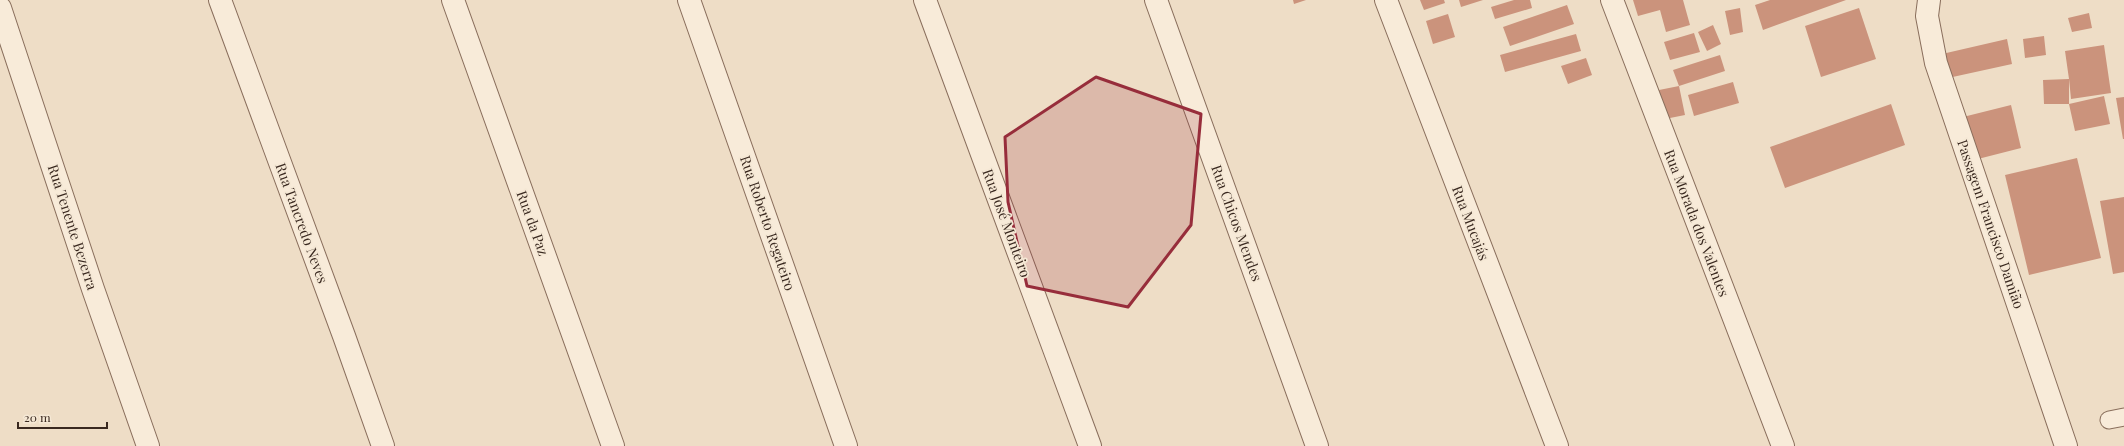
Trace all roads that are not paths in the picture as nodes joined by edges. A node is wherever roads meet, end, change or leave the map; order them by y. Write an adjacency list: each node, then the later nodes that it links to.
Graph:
1 (220, 0): 11 (street, Rua Tancredo Neves)
2 (453, 0): 12 (street, Rua da Paz)
3 (689, 0): 13 (street, Rua Roberto Regateiro)
4 (925, 0): 14 (street, Rua José Monteiro)
5 (1156, 0): 15 (street, Rua Chicos Mendes)
6 (1386, 0): 16 (street, Rua Mucajás)
7 (1612, 0): 17 (street, Rua Morada dos Valentes)
8 (1929, 0): 18 (street, Passagem Francisco Damião)
9 (0, 8): 10 (street, Rua Tenente Bezerra)
10 (148, 446)
11 (383, 446)
12 (613, 446)
13 (846, 446)
14 (1090, 446)
15 (1317, 446)
16 (1557, 446)
17 (1783, 446)
18 (2066, 446)

